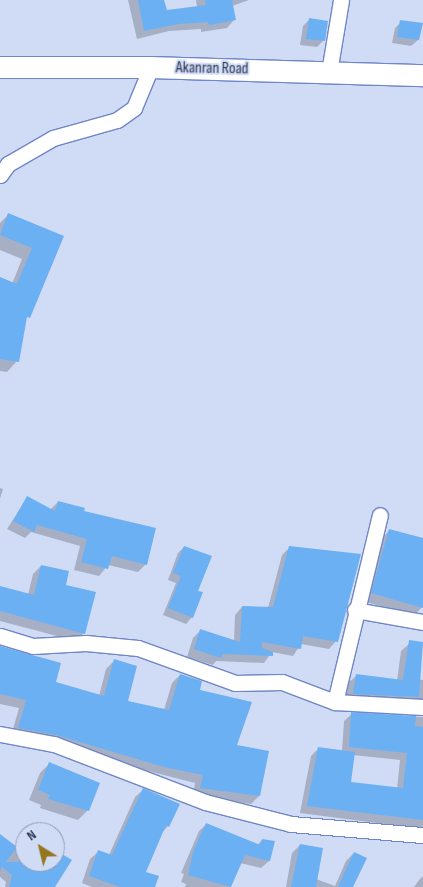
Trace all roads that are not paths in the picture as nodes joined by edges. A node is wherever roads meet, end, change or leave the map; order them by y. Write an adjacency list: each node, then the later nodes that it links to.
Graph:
1 (340, 0): 4 (street)
2 (0, 67): 3 (main road, Akanran Road)
3 (151, 67): 4 (main road, Akanran Road); 6 (street)
4 (328, 72): 5 (main road, Akanran Road)
5 (423, 75)
6 (0, 175)
7 (380, 515): 8 (street)
8 (355, 610): 9 (street); 11 (street)
9 (423, 622)
10 (0, 636): 11 (street)
11 (335, 702): 12 (street)
12 (423, 707)
13 (0, 734): 14 (street)
14 (423, 835)

